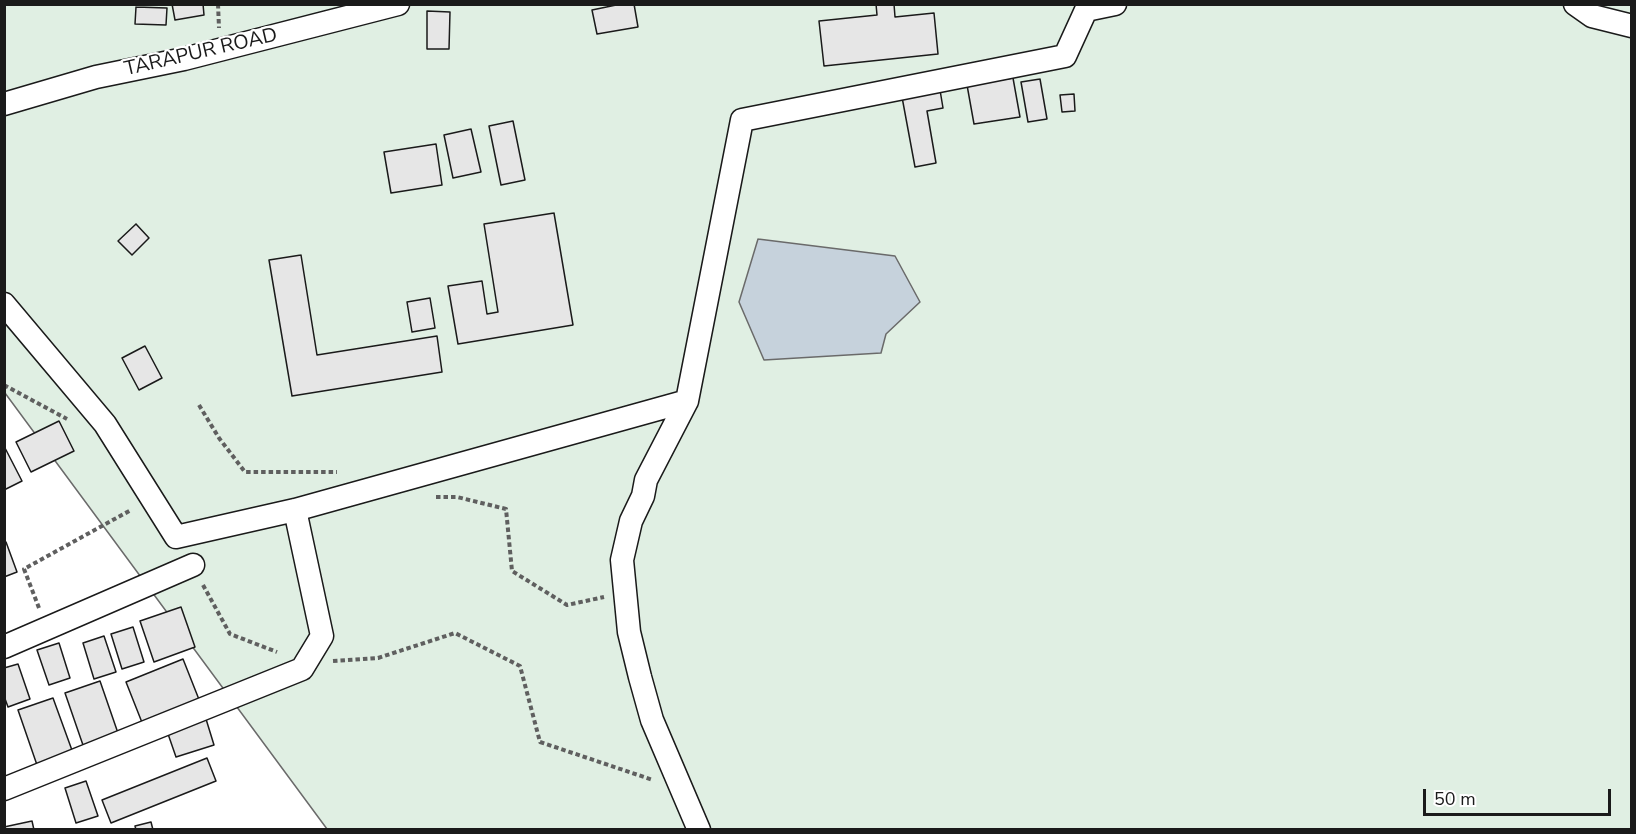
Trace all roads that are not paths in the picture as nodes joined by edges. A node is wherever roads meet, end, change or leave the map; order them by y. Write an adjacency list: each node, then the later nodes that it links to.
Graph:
1 (398, 4): 5 (street, TARAPUR ROAD)
2 (1114, 4): 7 (street)
3 (1575, 4): 4 (street)
4 (1632, 26)
5 (4, 104)
6 (4, 304): 8 (street)
7 (687, 401): 8 (street); 12 (street)
8 (295, 510): 11 (street)
9 (193, 565): 10 (street)
10 (4, 647)
11 (4, 789)
12 (699, 830)

